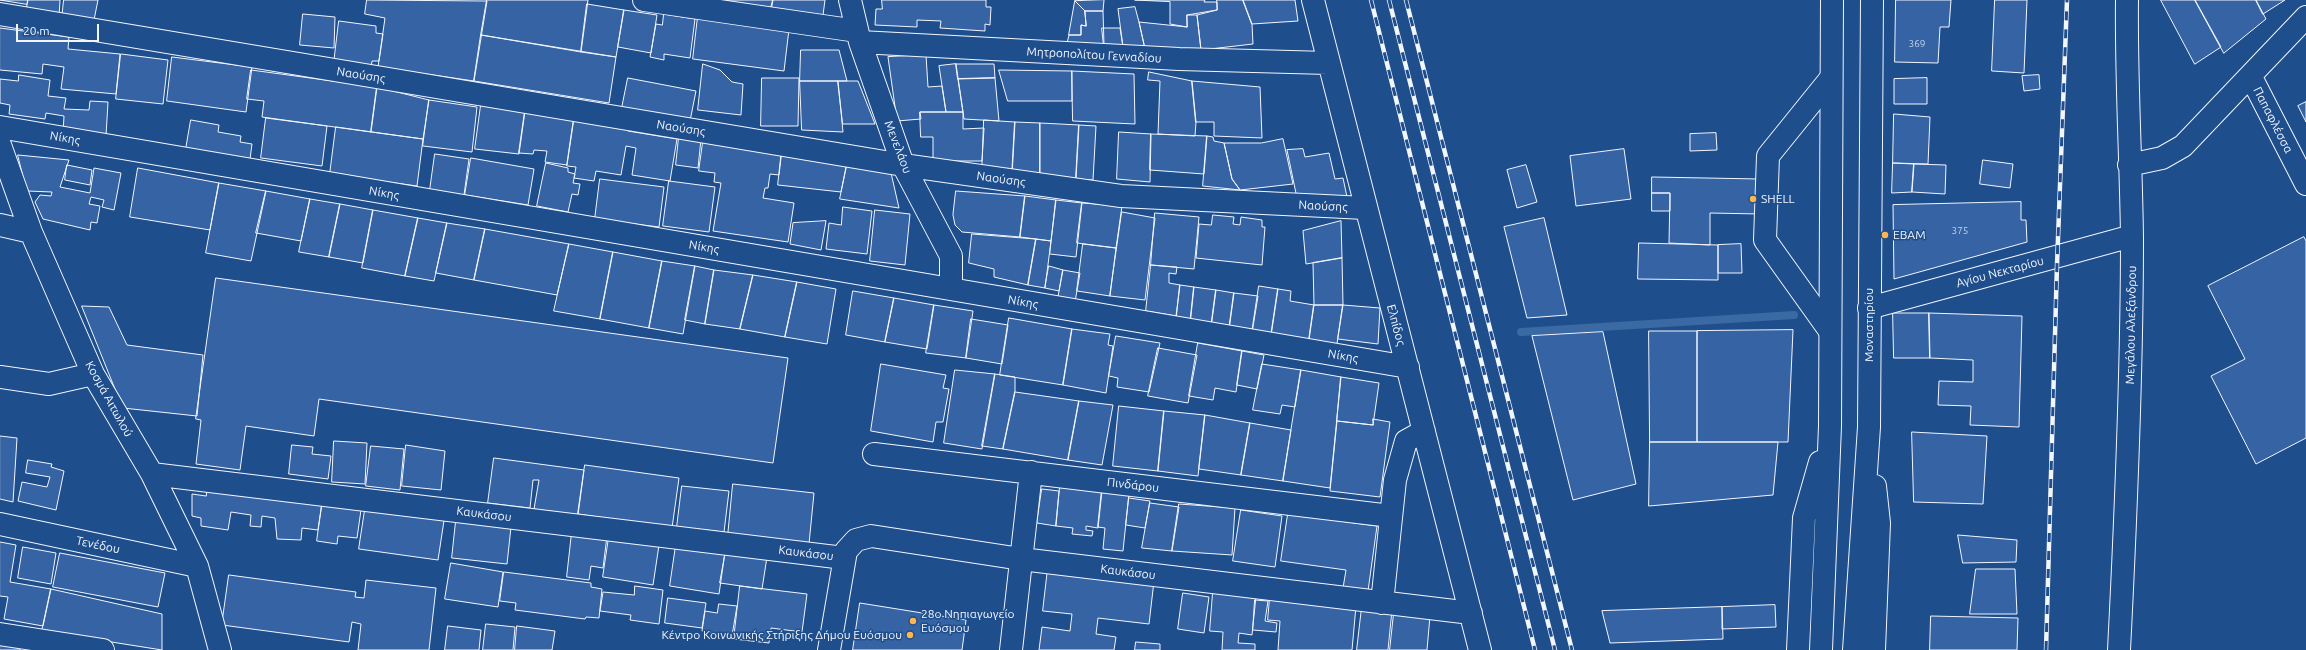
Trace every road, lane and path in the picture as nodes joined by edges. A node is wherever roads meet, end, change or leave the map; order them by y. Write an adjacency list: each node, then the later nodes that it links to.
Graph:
1 (644, 0): 9 (street, Μητροπολίτου Γενναδίου)
2 (850, 0): 9 (street, Μενελάου)
3 (1313, 0): 10 (street, Ελπίδος)
4 (1832, 0): 12 (street)
5 (1872, 0): 23 (street, Μοναστηρίου)
6 (2127, 0): 16 (street, Μεγάλου Αλεξάνδρου)
7 (0, 14): 15 (street, Ναούσης)
8 (2306, 17): 11 (street)
9 (858, 36): 10 (street, Μητροπολίτου Γενναδίου); 15 (street, Μενελάου)
10 (1328, 63): 18 (street, Ελπίδος)
11 (2251, 77): 16 (street); 17 (street, Παπαφλέσσα)
12 (1831, 78): 24 (street); 24 (street)
13 (0, 127): 22 (street, Νίκης)
14 (0, 145): 20 (street, Κοσμά Αιτωλού)
15 (903, 165): 18 (street, Ναούσης); 22 (street, Μενελάου)
16 (2129, 165): 21 (street, Μεγάλου Αλεξάνδρου)
17 (2306, 184)
18 (1365, 208): 25 (street, Ελπίδος)
19 (0, 225): 20 (street)
20 (31, 232): 26 (street, Κοσμά Αιτωλού)
21 (2132, 236): 23 (street, Αγίου Νεκταρίου); 51 (street, Μεγάλου Αλεξάνδρου)
22 (951, 289): 25 (street, Νίκης)
23 (1869, 308): 29 (street, Μοναστηρίου)
24 (1830, 331): 28 (street)
25 (1408, 367): 30 (street, Ελπίδος)
26 (93, 374): 27 (street); 33 (street, Κοσμά Αιτωλού)
27 (0, 377)
28 (1830, 426): 47 (street); 48 (street)
29 (1868, 427): 49 (street, Μοναστηρίου); 50 (street)
30 (1424, 431): 34 (street); 40 (street, Ελπίδος)
31 (874, 454): 32 (street, Πινδάρου)
32 (1031, 472): 34 (street, Πινδάρου); 37 (street)
33 (152, 474): 36 (street, Καυκάσου); 38 (street, Κοσμά Αιτωλού)
34 (1392, 516): 39 (street)
35 (0, 524): 38 (street, Τενέδου)
36 (844, 558): 37 (street, Καυκάσου); 44 (street)
37 (1021, 559): 39 (street, Καυκάσου); 45 (street)
38 (197, 566): 43 (street, Κοσμά Αιτωλού)
39 (1382, 603): 40 (street, Καυκάσου)
40 (1471, 613): 46 (street, Ελπίδος)
41 (0, 634): 42 (street)
42 (103, 650)
43 (220, 650)
44 (829, 650)
45 (1011, 650)
46 (1480, 650)
47 (1798, 650)
48 (1821, 650)
49 (1854, 650)
50 (1874, 650)
51 (2119, 650)

